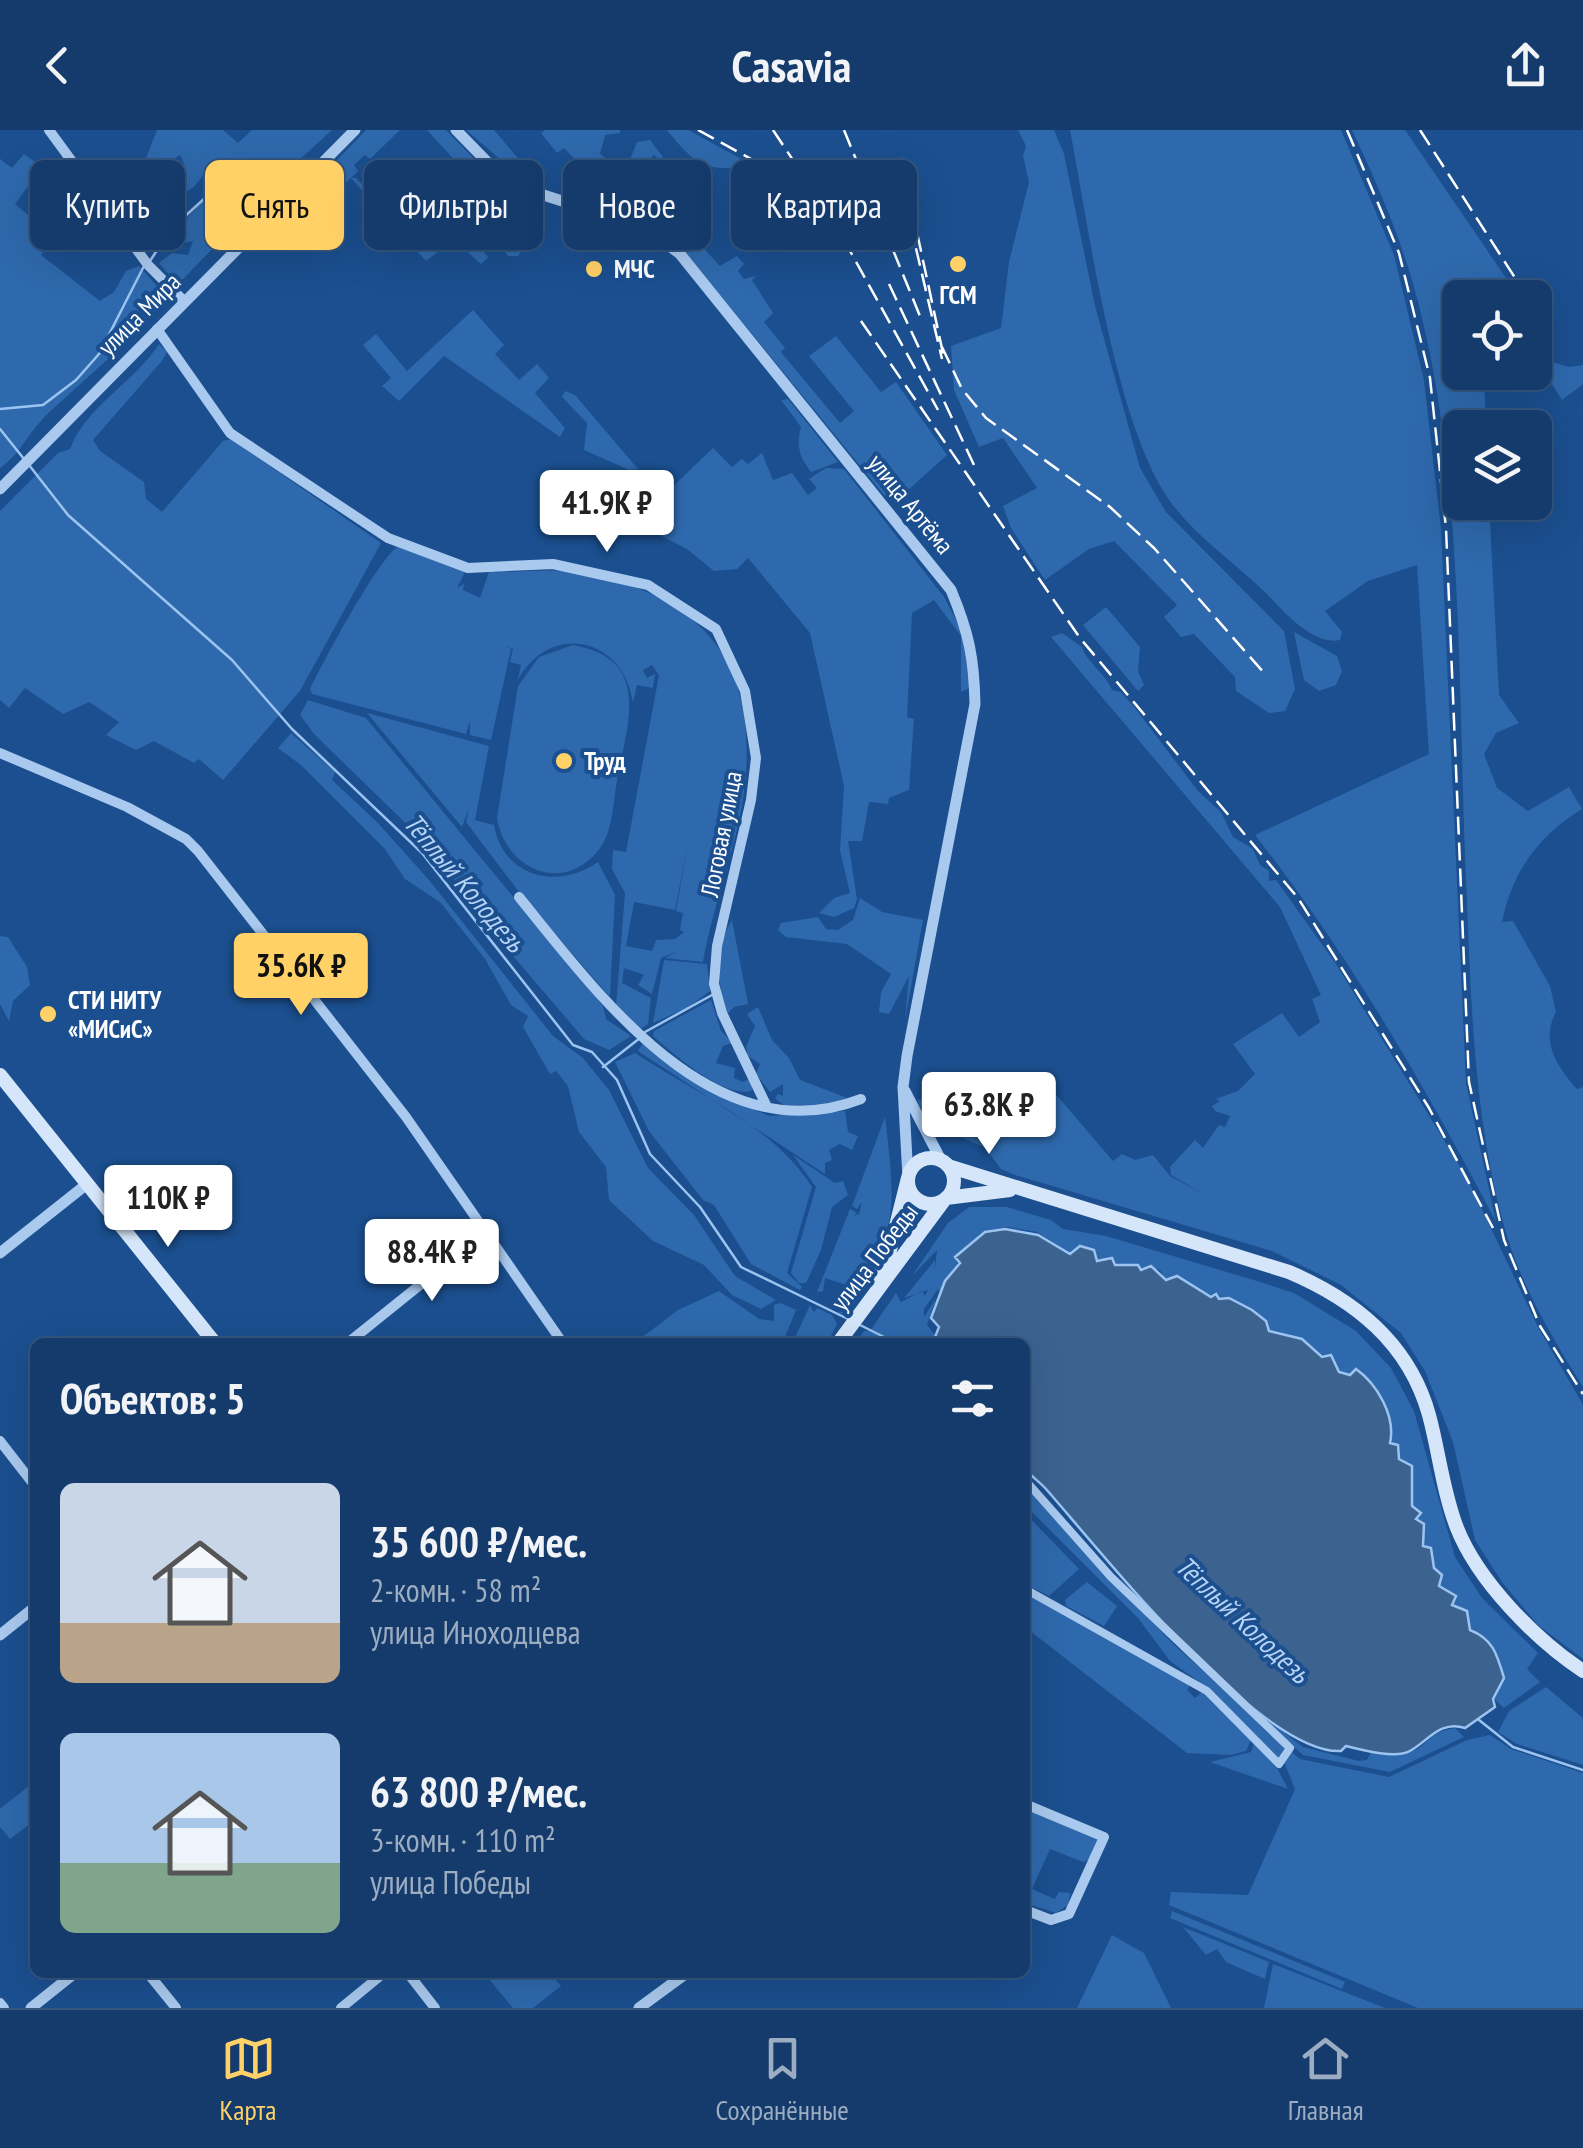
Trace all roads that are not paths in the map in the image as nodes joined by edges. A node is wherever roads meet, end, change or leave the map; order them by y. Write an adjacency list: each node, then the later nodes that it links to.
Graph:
1 (49, 130): 4 (street)
2 (355, 130): 4 (street, улица Мира)
3 (456, 130): 10 (street, улица Артёма)
4 (184, 301): 5 (street, улица Мира)
5 (157, 329): 6 (street, улица Мира); 12 (street, Логовая улица)
6 (2, 487)
7 (0, 753): 18 (street)
8 (519, 896): 12 (street)
9 (0, 1075): 15 (main road)
10 (903, 1087): 13 (street); 14 (street, улица Артёма)
11 (862, 1099): 12 (street)
12 (767, 1107)
13 (945, 1164): 14 (main road); 16 (main road); 17 (main road)
14 (908, 1178): 17 (main road); 20 (main road)
15 (87, 1184): 19 (street); 21 (main road)
16 (1016, 1189): 17 (main road, улица Победы); 31 (main road)
17 (945, 1199): 20 (main road, улица Победы)
18 (487, 1231): 22 (street); 23 (street)
19 (0, 1253)
20 (858, 1316): 24 (main road, улица Победы)
21 (211, 1338)
22 (354, 1338)
23 (559, 1338)
24 (843, 1338)
25 (0, 1441): 26 (street)
26 (30, 1480)
27 (1030, 1486): 28 (street)
28 (1030, 1592)
29 (30, 1611): 30 (street)
30 (0, 1635)
31 (1583, 1671)
32 (1030, 1806): 33 (street)
33 (1030, 1912)
34 (68, 1978): 39 (street)
35 (153, 1978): 40 (street)
36 (378, 1978): 41 (street)
37 (412, 1978): 42 (street)
38 (680, 1978): 43 (street)
39 (30, 2008)
40 (176, 2008)
41 (341, 2008)
42 (435, 2008)
43 (639, 2008)

